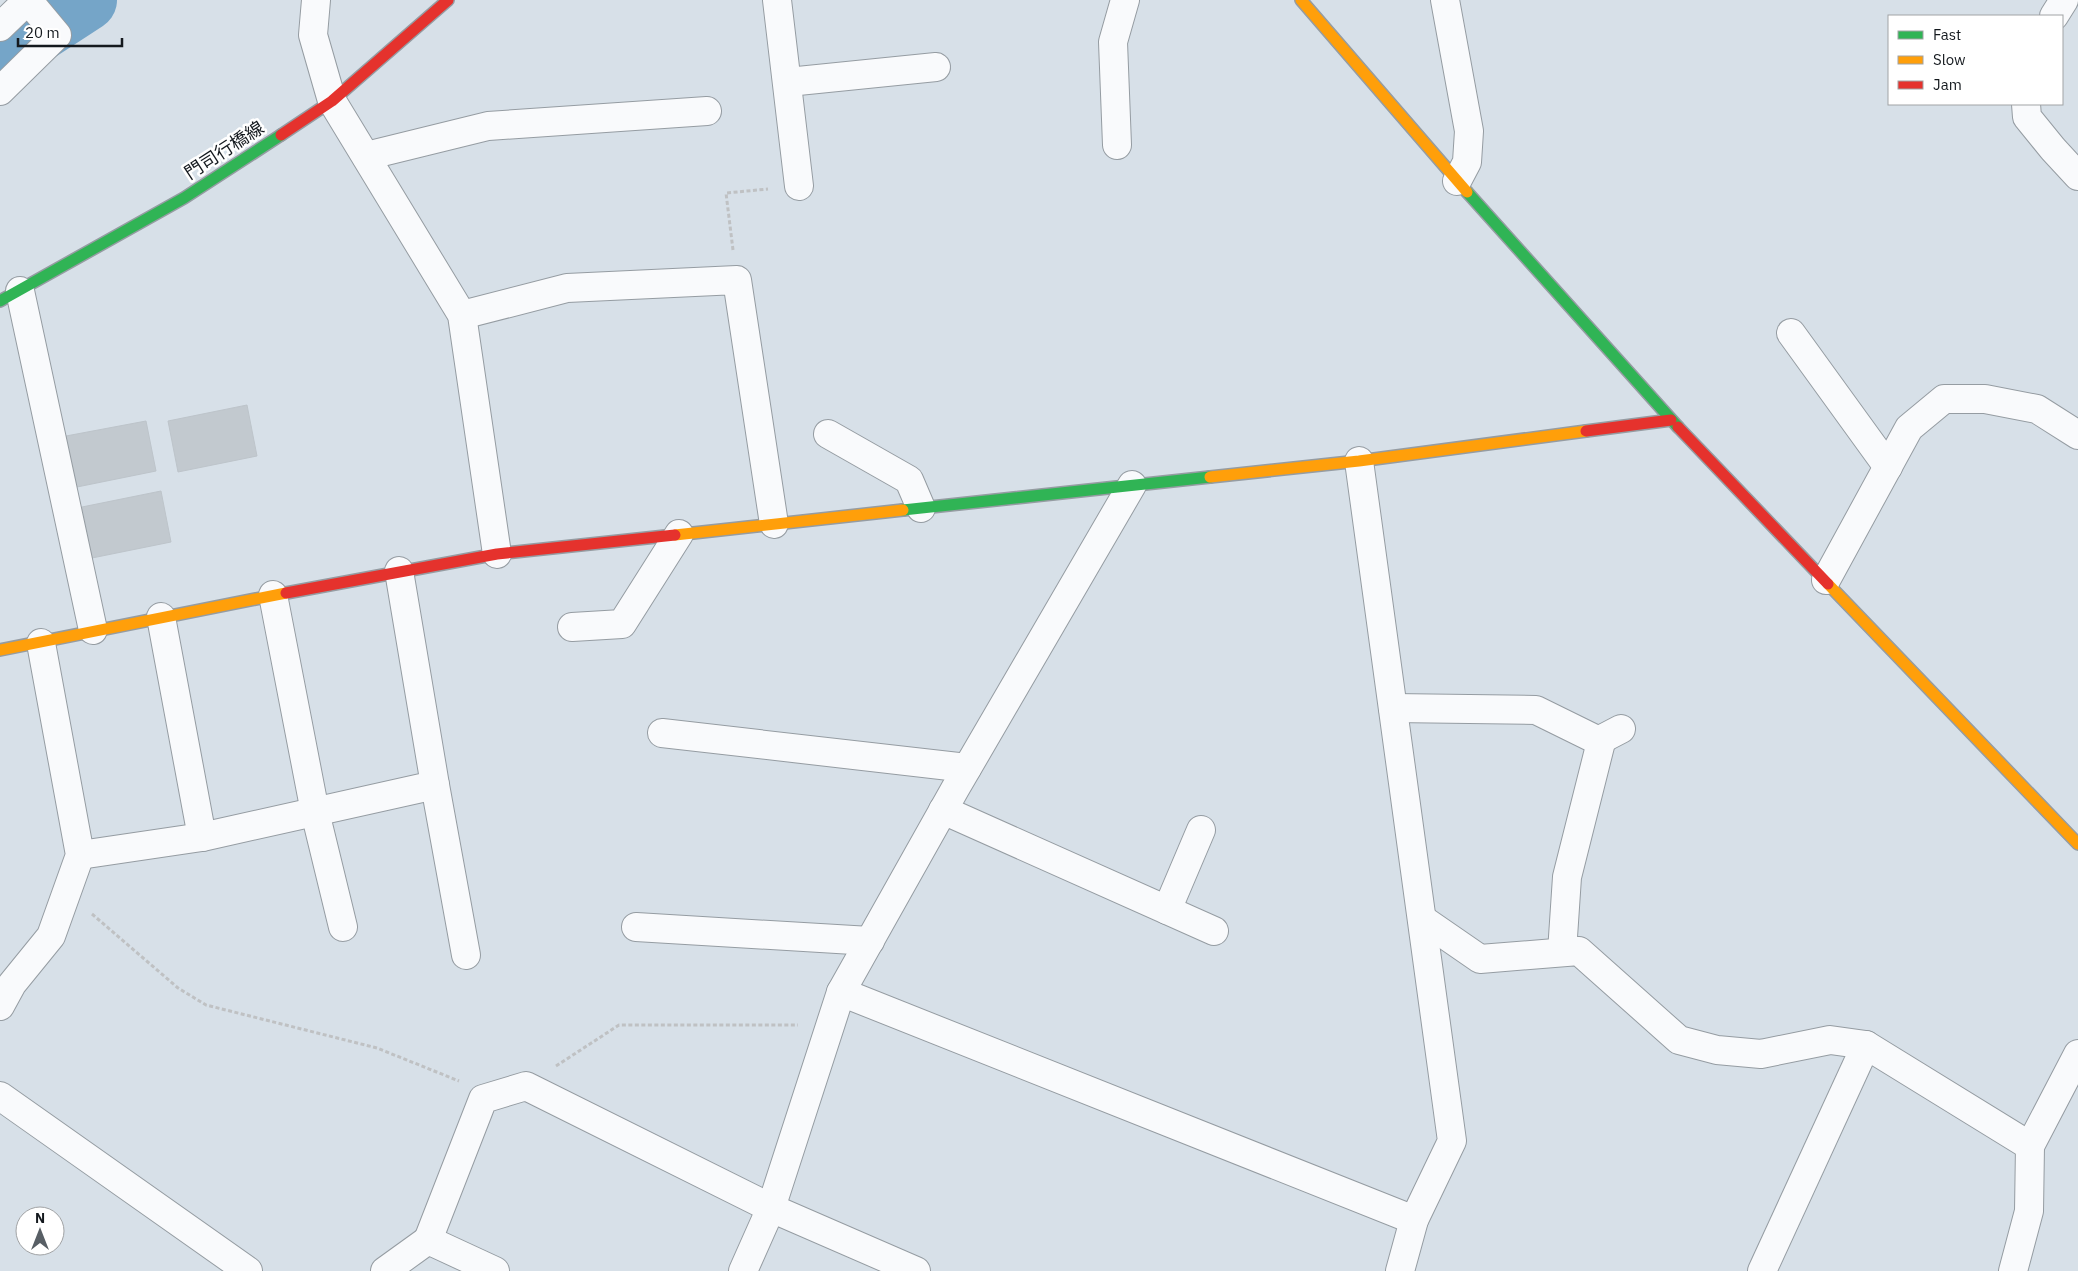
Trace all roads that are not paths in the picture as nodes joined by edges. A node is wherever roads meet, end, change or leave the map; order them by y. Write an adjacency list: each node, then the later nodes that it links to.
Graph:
1 (316, 0): 14 (street)
2 (448, 0): 14 (street, 門司行橋線)
3 (777, 0): 12 (street)
4 (1125, 0): 17 (street)
5 (1301, 0): 20 (street)
6 (1445, 0): 20 (street)
7 (2064, 0): 9 (street)
8 (29, 2): 10 (street); 13 (street)
9 (2055, 15)
10 (0, 27)
11 (936, 67): 12 (street)
12 (788, 82): 21 (street)
13 (0, 91)
14 (332, 101): 18 (street); 22 (street, 門司行橋線)
15 (2026, 105): 19 (street)
16 (707, 111): 18 (street)
17 (1118, 145)
18 (366, 156): 23 (street)
19 (2078, 176)
20 (1457, 181): 25 (street)
21 (799, 186)
22 (10, 296): 40 (street)
23 (462, 315): 32 (street); 34 (street)
24 (1792, 333): 29 (street)
25 (1671, 420): 28 (street); 36 (street)
26 (828, 434): 31 (street)
27 (2078, 435): 29 (street)
28 (1359, 461): 30 (street); 43 (street)
29 (1888, 467): 36 (street)
30 (1132, 485): 31 (street); 45 (street)
31 (921, 508): 32 (street)
32 (774, 524): 33 (street)
33 (679, 534): 34 (street); 39 (street)
34 (497, 554): 35 (street)
35 (398, 571): 37 (street); 46 (street)
36 (1826, 580): 51 (street)
37 (273, 595): 38 (street); 48 (street)
38 (161, 617): 40 (street); 50 (street)
39 (572, 627)
40 (93, 630): 41 (street)
41 (41, 643): 42 (street); 52 (street)
42 (0, 650)
43 (1393, 708): 54 (street); 59 (street)
44 (662, 733): 45 (street)
45 (967, 768): 47 (street)
46 (435, 785): 48 (street); 60 (street)
47 (943, 810): 53 (street); 58 (street)
48 (314, 812): 50 (street); 55 (street)
49 (1202, 830): 53 (street)
50 (202, 837): 52 (street)
51 (2078, 844)
52 (80, 855): 62 (street)
53 (1167, 910): 57 (street)
54 (1422, 919): 59 (street); 68 (street)
55 (343, 927)
56 (636, 927): 58 (street)
57 (1214, 931)
58 (870, 941): 61 (street)
59 (1562, 952): 63 (street)
60 (466, 955)
61 (841, 992): 67 (street); 68 (street)
62 (0, 1006)
63 (1866, 1045): 66 (street); 76 (street)
64 (2078, 1054): 66 (street)
65 (0, 1096): 70 (street)
66 (2030, 1146): 77 (street)
67 (771, 1208): 69 (street); 73 (street); 74 (street)
68 (1414, 1220): 75 (street)
69 (428, 1240): 71 (street); 72 (street)
70 (248, 1271)
71 (385, 1271)
72 (496, 1271)
73 (742, 1271)
74 (916, 1271)
75 (1400, 1271)
76 (1762, 1271)
77 (2013, 1271)

